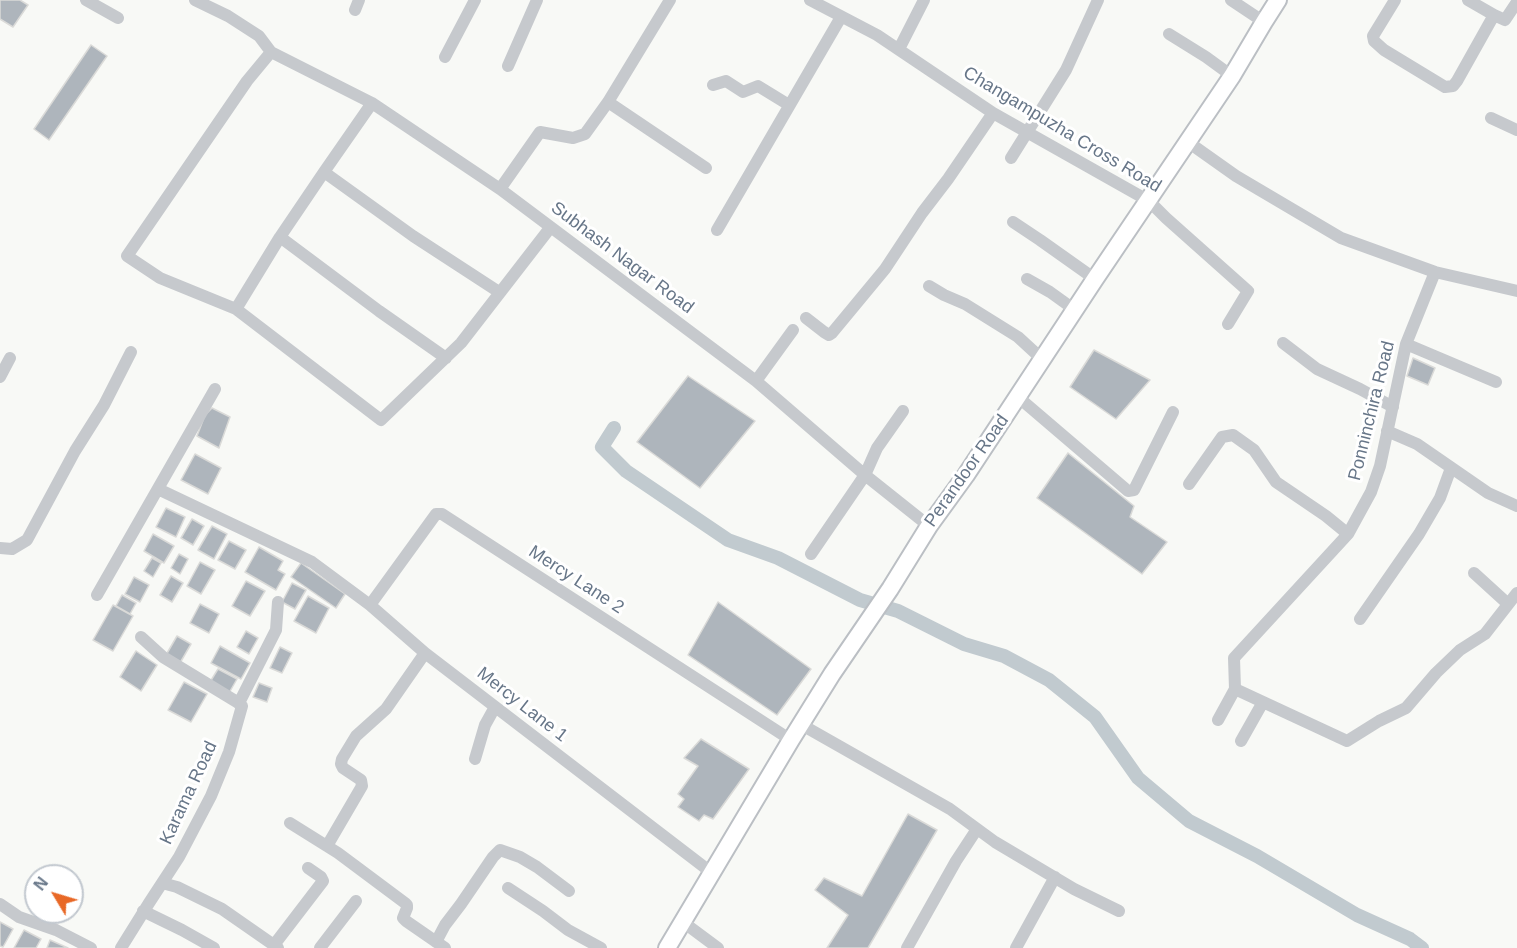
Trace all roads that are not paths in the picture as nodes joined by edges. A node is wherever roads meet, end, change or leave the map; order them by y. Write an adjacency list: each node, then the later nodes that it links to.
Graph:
1 (86, 0): 17 (street)
2 (195, 0): 21 (street, Subhash Nagar Road)
3 (475, 0): 22 (street)
4 (537, 0): 23 (street)
5 (670, 0): 26 (street)
6 (810, 0): 14 (street, Changampuzha Cross Road)
7 (924, 0): 20 (street)
8 (1098, 0): 32 (street)
9 (1231, 0): 18 (street)
10 (1278, 0): 18 (main road, Perandoor Road)
11 (1395, 0): 15 (street)
12 (1468, 0): 15 (street)
13 (1517, 2): 15 (street)
14 (825, 4): 16 (street, Changampuzha Cross Road)
15 (1494, 15)
16 (842, 17): 20 (street, Changampuzha Cross Road); 28 (street)
17 (118, 18)
18 (1263, 22): 24 (main road, Perandoor Road)
19 (1169, 34): 24 (street)
20 (899, 49): 29 (street, Changampuzha Cross Road)
21 (271, 52): 27 (street, Subhash Nagar Road); 49 (street)
22 (445, 57)
23 (508, 66)
24 (1232, 76): 33 (main road, Perandoor Road)
25 (713, 85): 28 (street)
26 (608, 102): 35 (street); 37 (street)
27 (372, 103): 36 (street); 37 (street, Subhash Nagar Road)
28 (789, 105): 41 (street)
29 (993, 113): 32 (street, Changampuzha Cross Road); 51 (street)
30 (1491, 118): 31 (street)
31 (1517, 130)
32 (1026, 133): 34 (street); 38 (street, Changampuzha Cross Road)
33 (1188, 142): 38 (main road, Perandoor Road); 43 (street)
34 (1011, 158)
35 (706, 168)
36 (324, 172): 42 (street); 48 (street)
37 (500, 189): 40 (street, Subhash Nagar Road)
38 (1149, 201): 45 (main road, Perandoor Road); 52 (street, Changampuzha Cross Road)
39 (1013, 222): 45 (street)
40 (550, 228): 48 (street); 61 (street, Subhash Nagar Road)
41 (717, 230)
42 (280, 237): 49 (street); 58 (street)
43 (1435, 272): 47 (street); 55 (street, Ponninchira Road)
44 (1027, 279): 50 (street)
45 (1095, 279): 50 (main road, Perandoor Road)
46 (929, 285): 59 (street)
47 (1517, 291)
48 (500, 292): 58 (street)
49 (236, 309): 58 (street)
50 (1075, 310): 59 (main road, Perandoor Road)
51 (806, 318)
52 (1228, 324)
53 (793, 330): 61 (street)
54 (1283, 344): 65 (street)
55 (1406, 344): 62 (street); 65 (street, Ponninchira Road)
56 (131, 352): 76 (street)
57 (10, 358): 60 (street)
58 (446, 358)
59 (1043, 360): 64 (main road, Perandoor Road)
60 (0, 377)
61 (756, 381): 70 (street, Subhash Nagar Road)
62 (1496, 382)
63 (215, 389): 72 (street)
64 (1018, 397): 67 (street); 74 (main road, Perandoor Road)
65 (1393, 407): 68 (street, Ponninchira Road)
66 (903, 411): 70 (street)
67 (1173, 412)
68 (1387, 431): 69 (street); 75 (street, Ponninchira Road)
69 (1451, 468): 73 (street); 84 (street)
70 (865, 475): 74 (street, Subhash Nagar Road); 77 (street)
71 (1189, 484): 75 (street)
72 (158, 489): 80 (street); 83 (street, Mercy Lane 1)
73 (1517, 506)
74 (929, 526): 92 (main road, Perandoor Road)
75 (1348, 534): 87 (street, Ponninchira Road)
76 (0, 548)
77 (811, 554)
78 (1474, 573): 82 (street)
79 (1517, 593): 82 (street)
80 (97, 595)
81 (278, 602): 89 (street, Karama Road)
82 (1508, 604): 88 (street)
83 (370, 605): 86 (street, Mercy Lane 1); 93 (street, Mercy Lane 2)
84 (1360, 619)
85 (141, 637): 89 (street)
86 (425, 654): 90 (street, Mercy Lane 1); 98 (street)
87 (1235, 689): 88 (street); 91 (street)
88 (1263, 702): 94 (street)
89 (239, 703): 102 (street, Karama Road)
90 (495, 706): 95 (street); 100 (street, Mercy Lane 1)
91 (1218, 720)
92 (802, 725): 93 (main road, Perandoor Road); 97 (street)
93 (791, 740): 100 (main road, Perandoor Road)
94 (1241, 741)
95 (475, 759)
96 (290, 823): 98 (street)
97 (977, 828): 101 (street); 119 (street)
98 (327, 846): 110 (street)
99 (308, 868): 111 (street)
100 (712, 873): 109 (main road, Perandoor Road)
101 (1055, 878): 108 (street); 120 (street)
102 (162, 883): 107 (street, Karama Road); 111 (street)
103 (508, 888): 116 (street)
104 (569, 891): 110 (street)
105 (356, 901): 115 (street)
106 (0, 904): 112 (street)
107 (143, 911): 113 (street, Karama Road); 114 (street)
108 (1119, 911)
109 (682, 922): 117 (main road, Perandoor Road); 118 (street)
110 (440, 945)
111 (276, 946)
112 (91, 948)
113 (121, 948)
114 (214, 948)
115 (320, 948)
116 (601, 948)
117 (667, 948)
118 (718, 948)
119 (907, 948)
120 (1016, 948)

